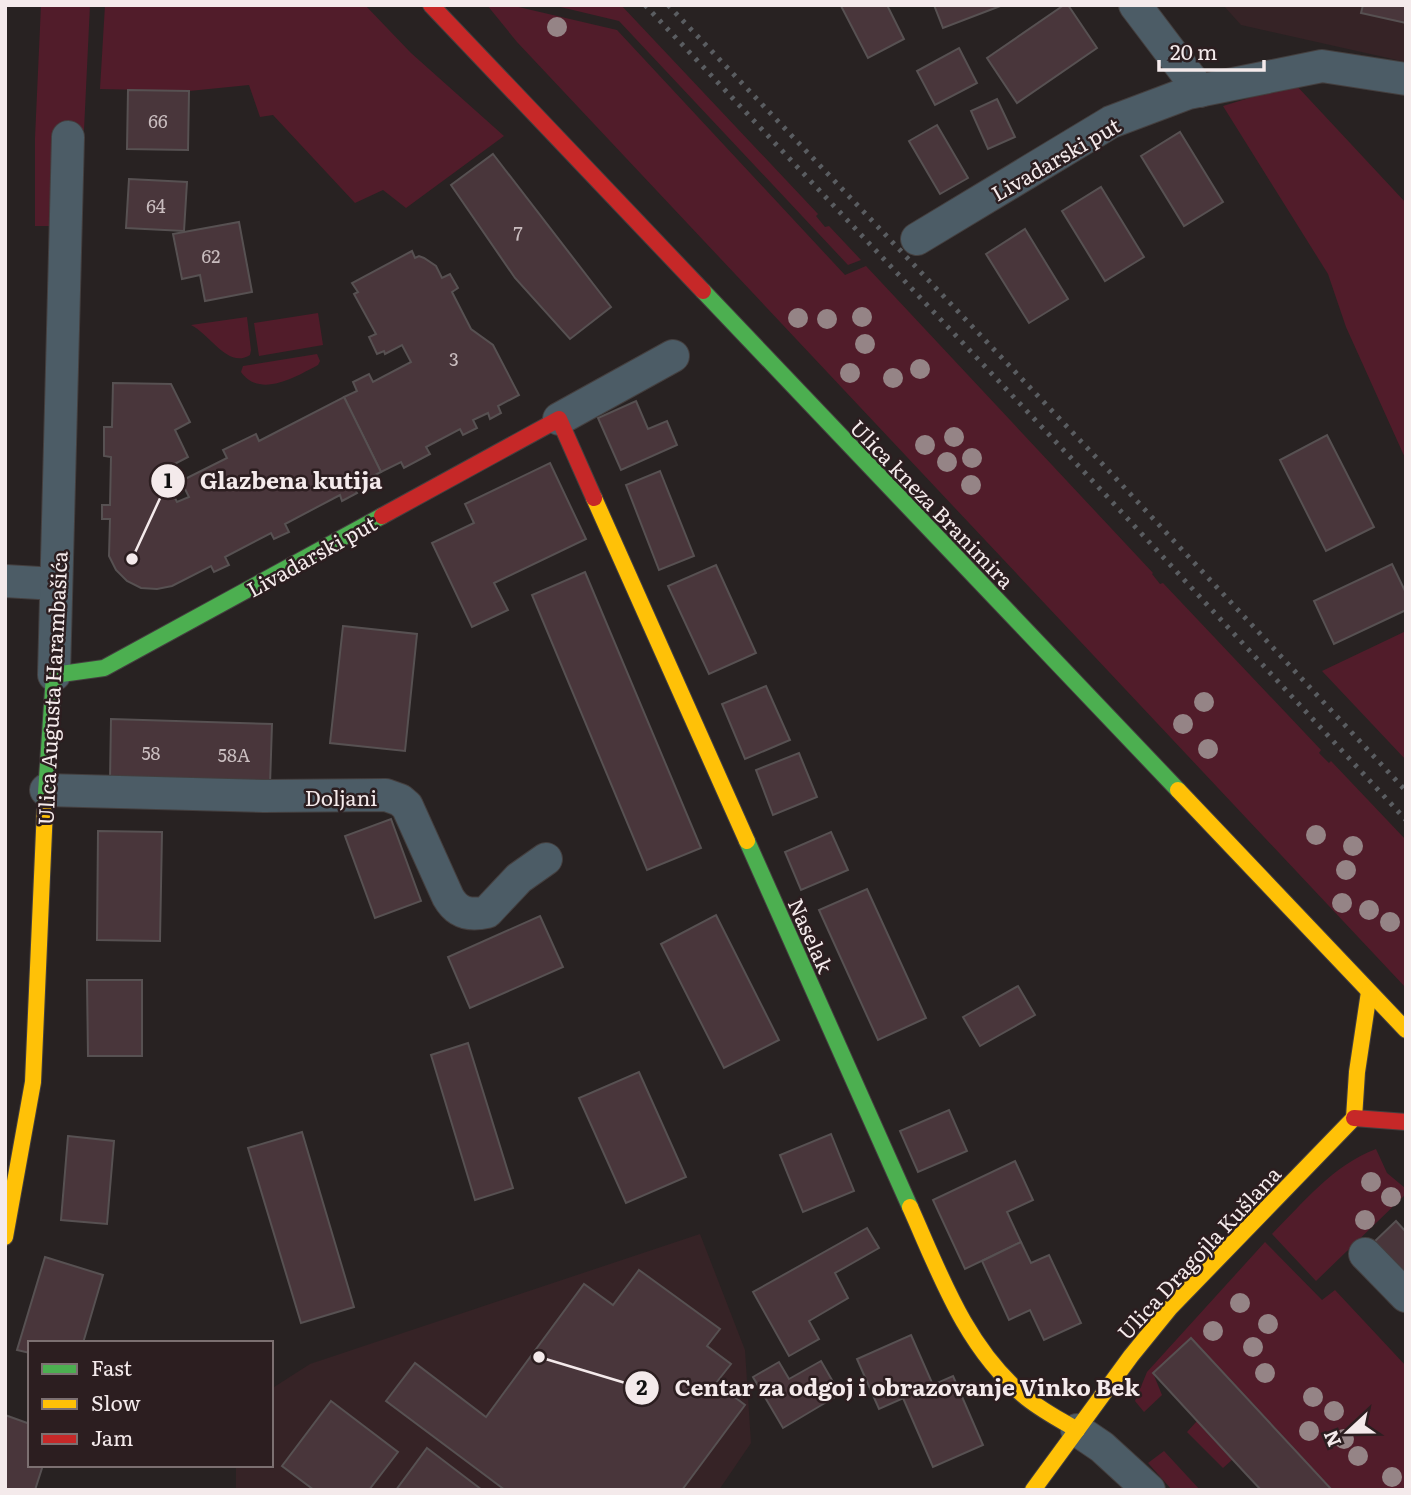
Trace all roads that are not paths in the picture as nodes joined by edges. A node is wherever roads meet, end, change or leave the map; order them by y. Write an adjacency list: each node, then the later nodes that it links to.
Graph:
1 (431, 5): 14 (street, Ulica kneza Branimira)
2 (1135, 5): 4 (street)
3 (1406, 79): 4 (street, Livadarski put)
4 (1200, 91): 6 (street, Livadarski put)
5 (68, 137): 10 (street, Ulica Augusta Harambašića)
6 (917, 239)
7 (673, 356): 8 (street, Livadarski put)
8 (559, 419): 11 (street, Livadarski put); 22 (street, Naselak)
9 (5, 581): 10 (street)
10 (56, 584): 11 (street, Ulica Augusta Harambašića)
11 (54, 676): 12 (street, Ulica Augusta Harambašića)
12 (46, 790): 13 (street, Doljani); 16 (street, Ulica Augusta Harambašića)
13 (546, 859)
14 (1369, 992): 15 (street, Ulica kneza Branimira); 17 (street)
15 (1406, 1030)
16 (16, 1116): 19 (street, Ulica Augusta Harambašića)
17 (1354, 1118): 18 (street); 22 (street, Ulica Dragojla Kušlana)
18 (1406, 1122)
19 (5, 1237)
20 (1365, 1254): 21 (street)
21 (1406, 1296)
22 (1077, 1430): 23 (street, Ulica Dragojla Kušlana); 24 (street)
23 (1033, 1490)
24 (1149, 1490)

